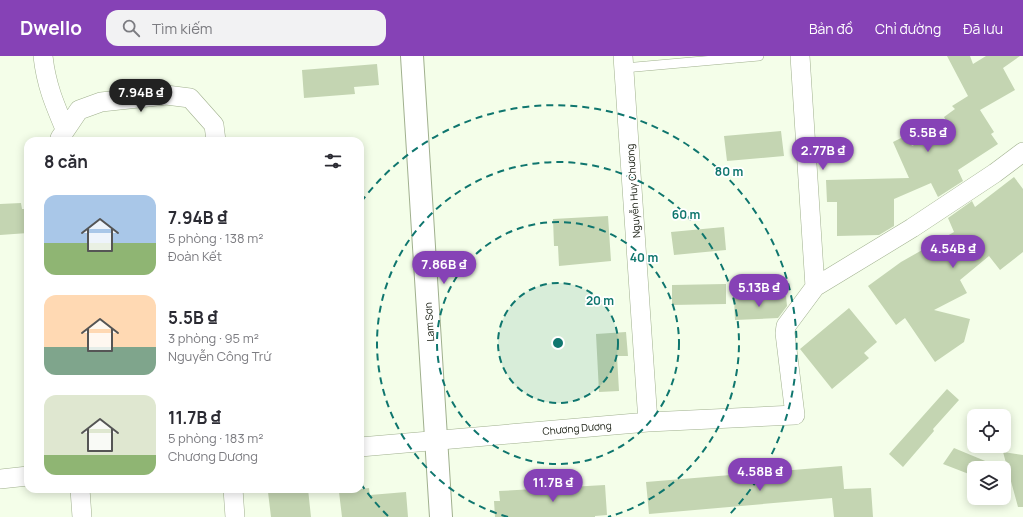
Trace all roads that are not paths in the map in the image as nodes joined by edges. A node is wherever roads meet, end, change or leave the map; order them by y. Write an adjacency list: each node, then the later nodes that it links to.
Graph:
1 (43, 56): 6 (street)
2 (412, 56): 11 (street, Lam Sơn)
3 (759, 56): 5 (lane)
4 (800, 56): 9 (street)
5 (624, 62): 10 (street, Nguyễn Huy Chương)
6 (63, 135): 7 (street)
7 (216, 137)
8 (1023, 152): 9 (street)
9 (815, 288): 10 (street, Chương Dương)
10 (648, 422): 11 (street, Chương Dương)
11 (436, 441): 12 (street, Chương Dương); 19 (street, Lam Sơn)
12 (364, 448)
13 (24, 476): 14 (street)
14 (0, 479)
15 (80, 493): 17 (street)
16 (233, 493): 18 (street)
17 (82, 517)
18 (235, 517)
19 (441, 517)

